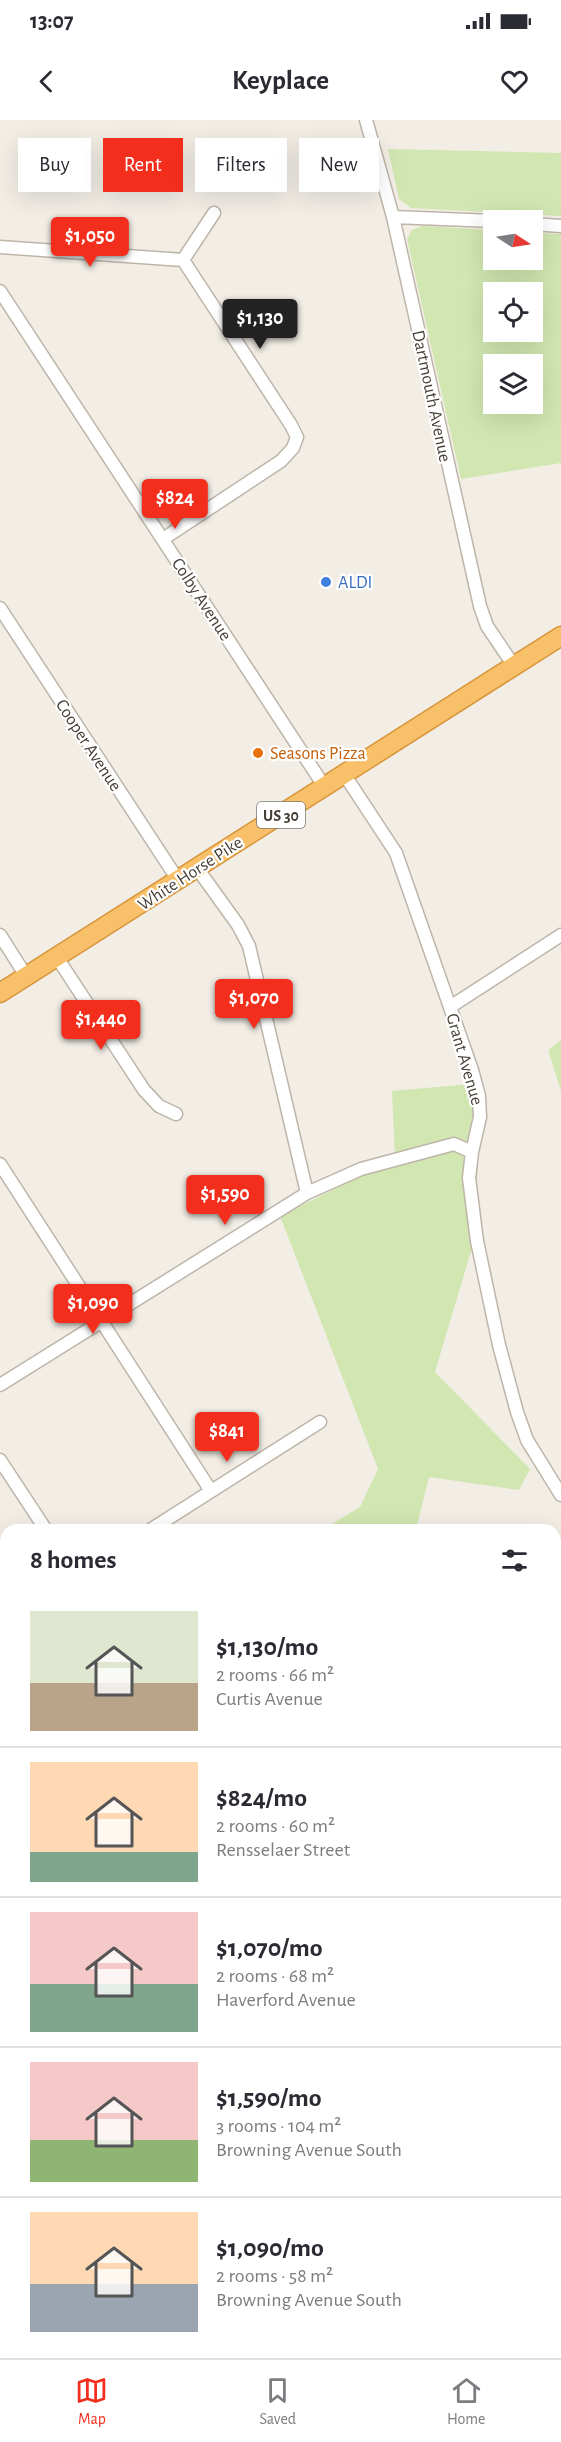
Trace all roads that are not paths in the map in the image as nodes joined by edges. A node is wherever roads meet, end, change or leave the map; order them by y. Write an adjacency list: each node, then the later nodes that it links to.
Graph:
1 (366, 120): 3 (street, Dartmouth Avenue)
2 (214, 213): 8 (street)
3 (393, 217): 4 (street); 13 (street, Dartmouth Avenue)
4 (483, 221)
5 (543, 225): 6 (street)
6 (561, 226)
7 (0, 247): 8 (street)
8 (183, 260): 10 (street)
9 (0, 291): 10 (street, Colby Avenue)
10 (163, 539): 15 (street, Colby Avenue)
11 (0, 608): 17 (street, Cooper Avenue)
12 (561, 636): 13 (highway, White Horse Pike / US 30)
13 (514, 666): 14 (highway, White Horse Pike / US 30)
14 (344, 774): 15 (highway, White Horse Pike / US 30); 23 (street, Grant Avenue)
15 (324, 786): 16 (highway, White Horse Pike / US 30)
16 (197, 868): 17 (highway, White Horse Pike / US 30); 27 (street)
17 (178, 880): 20 (highway, White Horse Pike / US 30)
18 (0, 935): 21 (street)
19 (561, 935): 23 (street)
20 (56, 956): 21 (highway, White Horse Pike / US 30); 24 (street)
21 (26, 976): 22 (highway, White Horse Pike / US 30)
22 (0, 993)
23 (450, 1007): 25 (street, Grant Avenue)
24 (176, 1114)
25 (472, 1152): 27 (street); 33 (street, Grant Avenue)
26 (0, 1164): 28 (street)
27 (306, 1193): 28 (street)
28 (101, 1320): 29 (street); 32 (street)
29 (0, 1385)
30 (320, 1422): 32 (street)
31 (0, 1460): 34 (street)
32 (211, 1491): 35 (street)
33 (561, 1495)
34 (42, 1524)
35 (159, 1524)

